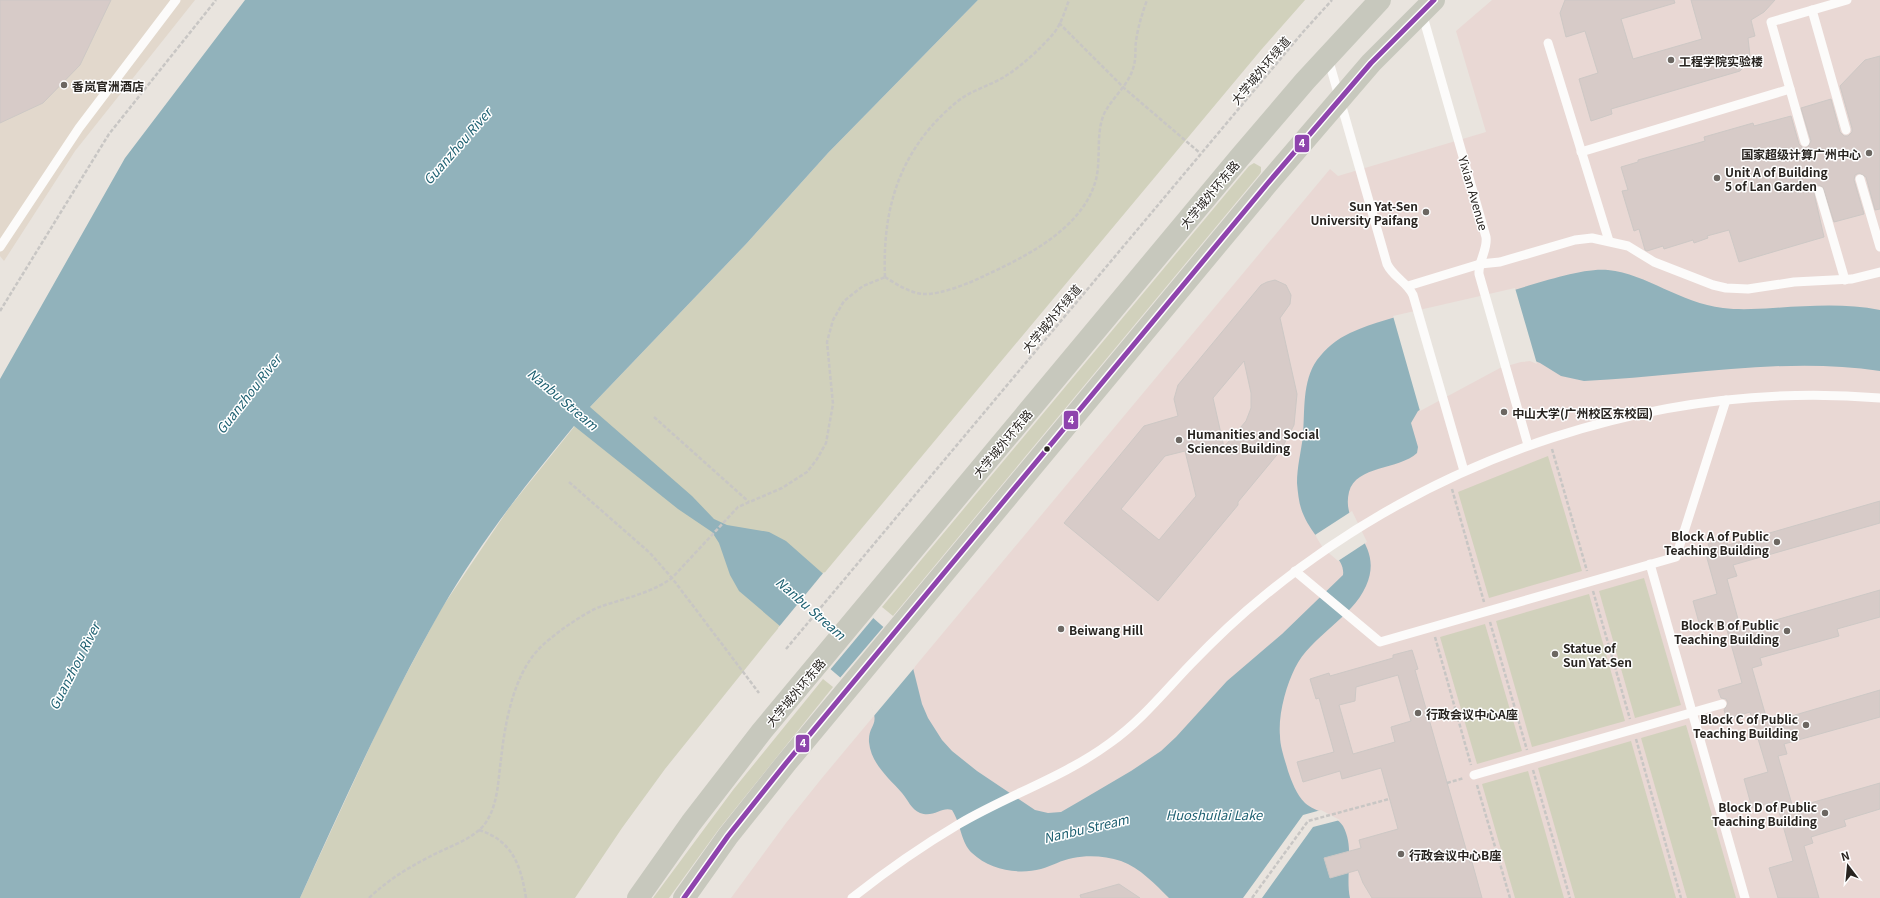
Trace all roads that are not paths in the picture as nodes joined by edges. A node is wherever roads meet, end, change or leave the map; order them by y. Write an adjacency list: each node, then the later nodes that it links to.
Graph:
1 (176, 0): 16 (lane)
2 (1380, 0): 7 (main road, 大学城外环东路)
3 (1847, 0): 5 (lane)
4 (1428, 6): 9 (main road); 18 (lane, Yixian Avenue)
5 (1812, 10): 8 (lane); 10 (lane)
6 (1548, 42): 12 (lane)
7 (1327, 56): 9 (lane); 31 (main road, 大学城外环东路)
8 (1790, 89): 11 (lane); 12 (lane)
9 (1340, 99): 21 (lane); 32 (main road)
10 (1846, 130)
11 (1805, 142)
12 (1581, 152): 15 (lane)
13 (1860, 179): 17 (lane)
14 (1819, 191): 20 (lane)
15 (1609, 241): 18 (lane); 20 (lane)
16 (0, 247)
17 (1880, 247)
18 (1480, 264): 21 (lane); 24 (lane, Yixian Avenue)
19 (1880, 272): 20 (lane)
20 (1845, 280)
21 (1408, 286): 25 (lane)
22 (1880, 398): 23 (lane)
23 (1726, 400): 24 (lane); 26 (lane)
24 (1528, 445): 25 (lane)
25 (1464, 471): 27 (lane)
26 (1650, 564): 27 (lane); 29 (lane)
27 (1295, 571): 33 (lane)
28 (1722, 704): 29 (lane)
29 (1692, 712): 30 (lane); 34 (lane)
30 (1474, 775)
31 (638, 898)
32 (684, 898)
33 (852, 898)
34 (1745, 898)

